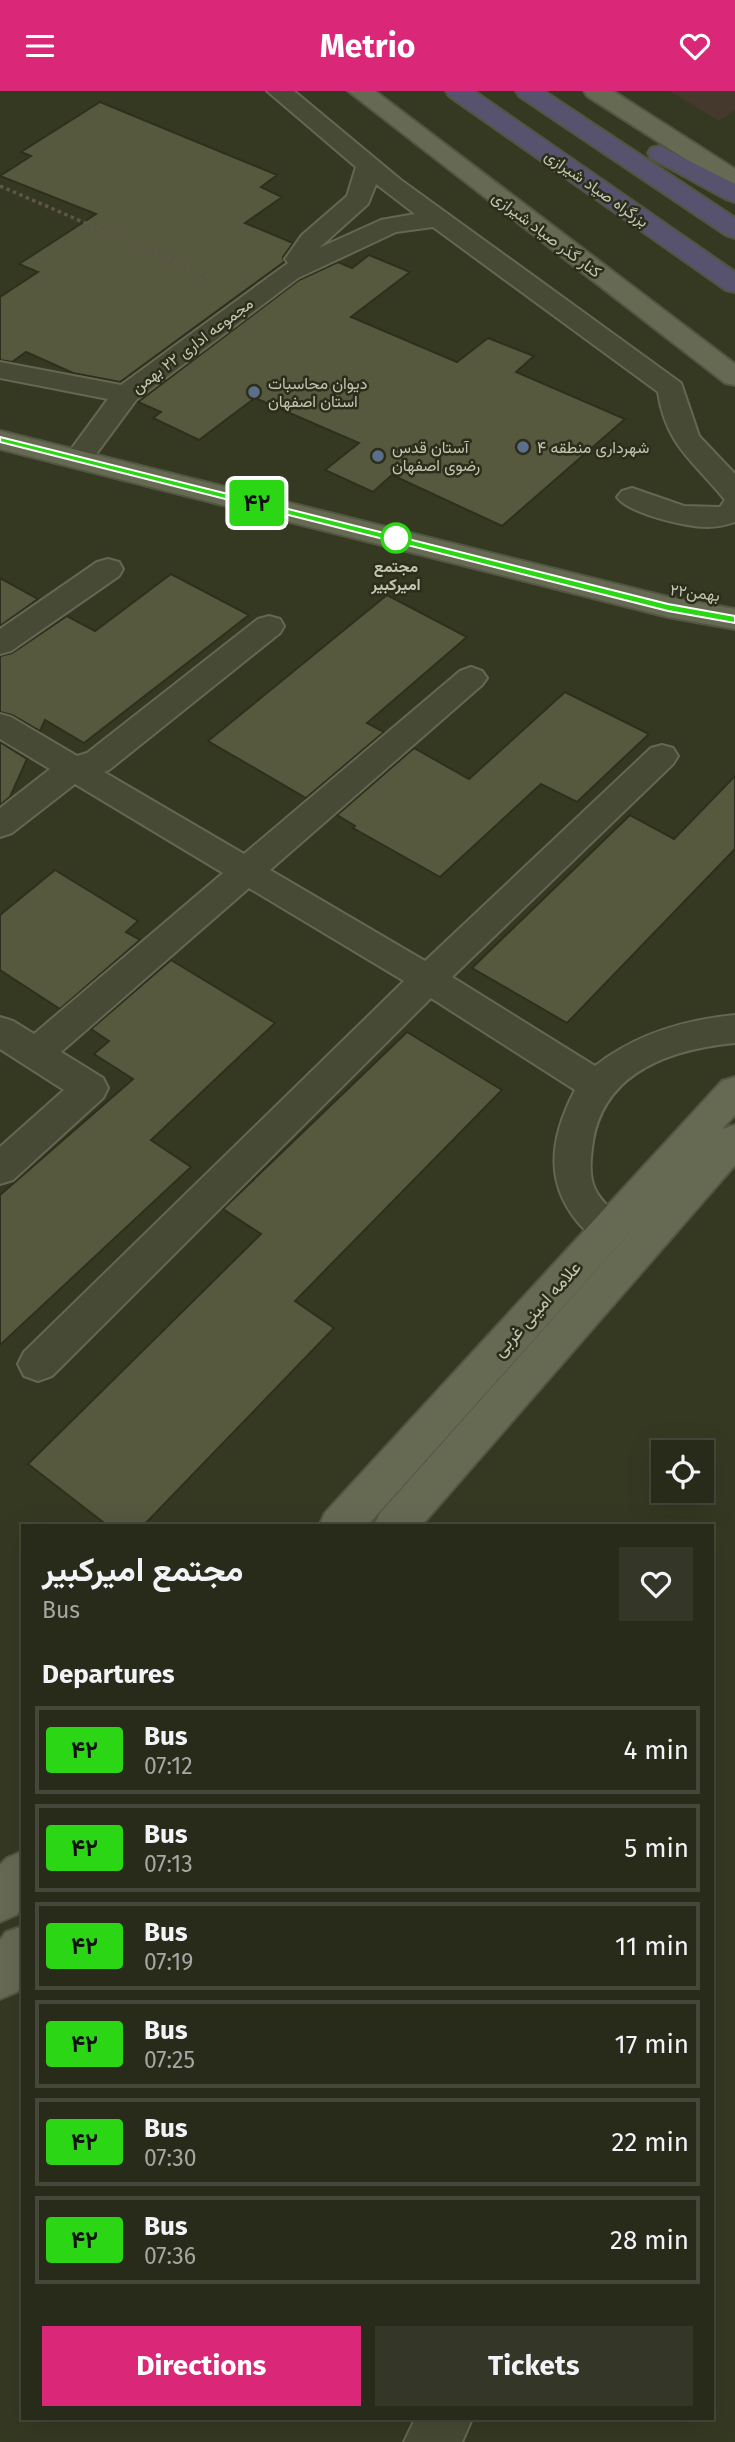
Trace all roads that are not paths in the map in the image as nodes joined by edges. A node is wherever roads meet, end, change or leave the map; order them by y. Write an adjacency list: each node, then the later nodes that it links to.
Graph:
1 (279, 91): 7 (street)
2 (360, 91): 15 (main road, کنار گذر صیاد شیرازی)
3 (458, 91): 13 (highway, بزرگراه صیاد شیرازی)
4 (528, 91): 11 (highway)
5 (572, 91): 9 (highway)
6 (596, 91): 8 (main road)
7 (369, 165): 10 (street); 12 (street)
8 (735, 180)
9 (735, 194)
10 (440, 218): 12 (street); 19 (street)
11 (735, 230)
12 (289, 272): 16 (street, مجموعه اداری ۲۲ بهمن)
13 (735, 284)
14 (0, 370): 16 (street)
15 (735, 377)
16 (126, 394): 18 (street, مجموعه اداری ۲۲ بهمن)
17 (0, 440): 18 (main road)
18 (78, 459): 22 (main road)
19 (735, 494)
20 (632, 497): 21 (street)
21 (735, 507)
22 (489, 561): 24 (main road, ۲۲بهمن); 25 (main road)
23 (108, 569): 27 (street)
24 (735, 597)
25 (735, 619)
26 (269, 626): 31 (street)
27 (0, 645)
28 (471, 678): 33 (street)
29 (0, 725): 31 (street)
30 (662, 756): 34 (street)
31 (74, 768): 32 (street); 33 (street)
32 (0, 825)
33 (246, 871): 34 (street); 37 (street)
34 (428, 979): 38 (street); 43 (street)
35 (735, 1029): 38 (street)
36 (0, 1031): 37 (street)
37 (36, 1053): 41 (street)
38 (596, 1085): 42 (street)
39 (735, 1091): 42 (main road, علامه امینی غربی)
40 (735, 1140): 45 (main road, علامه امینی غربی)
41 (0, 1169)
42 (609, 1230): 44 (main road, علامه امینی غربی)
43 (38, 1364)
44 (342, 1524)
45 (397, 1524)
46 (21, 1876): 47 (main road)
47 (0, 1899)
48 (21, 1951): 49 (main road)
49 (0, 1975)
50 (445, 2420): 51 (street)
51 (430, 2442)

